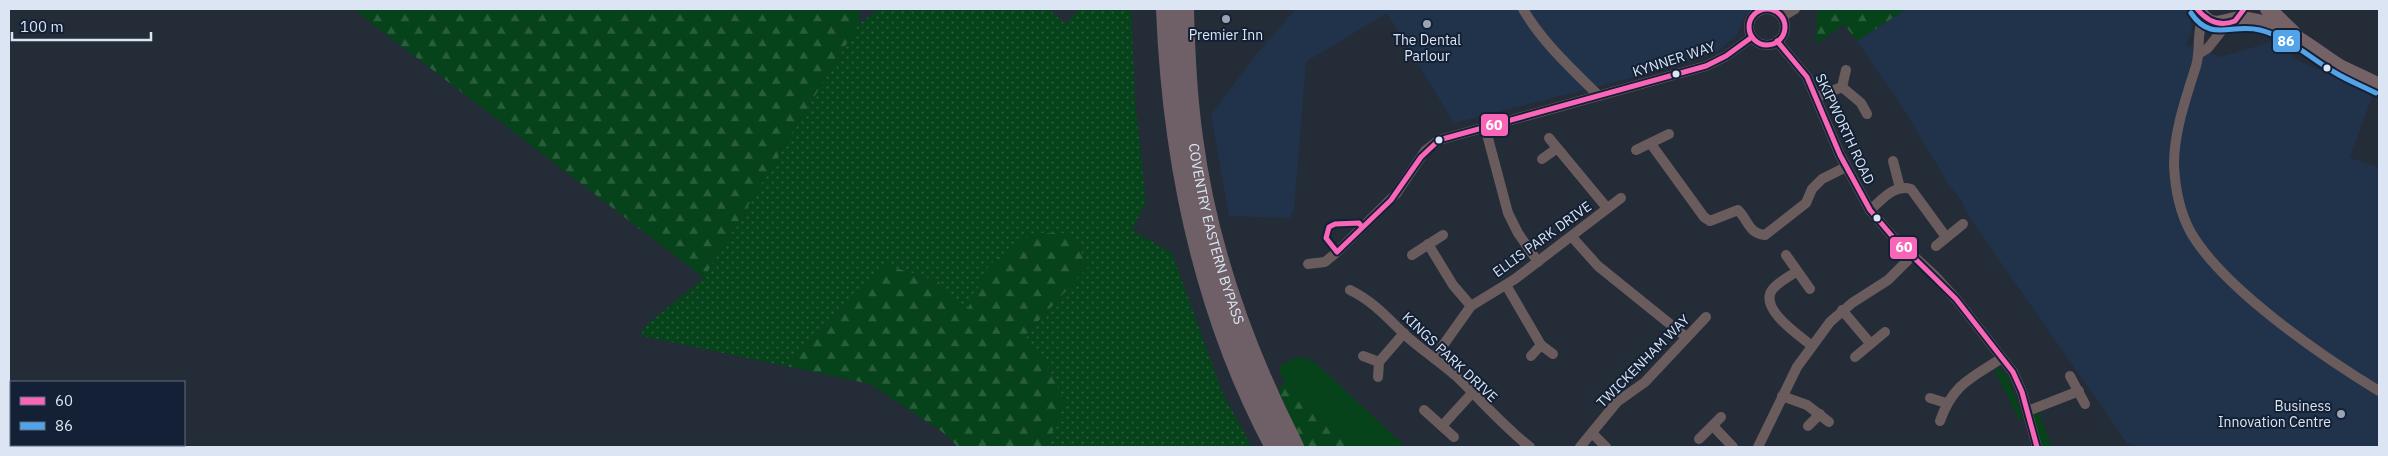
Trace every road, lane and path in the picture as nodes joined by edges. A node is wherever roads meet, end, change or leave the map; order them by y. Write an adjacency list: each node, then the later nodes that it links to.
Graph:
1 (1154, 9): 86 (highway)
2 (1166, 9): 87 (highway, COVENTRY EASTERN BYPASS)
3 (1184, 9): 88 (highway, COVENTRY EASTERN BYPASS)
4 (1191, 9): 88 (highway)
5 (1523, 9): 18 (street)
6 (1795, 9): 9 (street)
7 (2268, 9): 12 (main road)
8 (2200, 14): 10 (main road); 14 (street)
9 (1782, 17): 11 (street); 13 (street)
10 (2236, 17): 12 (main road); 14 (street)
11 (1752, 37): 13 (street); 18 (street, KYNNER WAY)
12 (2300, 40): 16 (main road)
13 (1777, 41): 19 (street, SKIPWORTH ROAD)
14 (2200, 53): 68 (street)
15 (1846, 70): 17 (street)
16 (2379, 86)
17 (1842, 87): 19 (street); 20 (street)
18 (1599, 96): 21 (street, KYNNER WAY)
19 (1817, 97): 29 (street, SKIPWORTH ROAD)
20 (1867, 114)
21 (1485, 127): 43 (street); 44 (street, KYNNER WAY)
22 (1669, 134): 24 (street)
23 (1549, 138): 25 (street, ELLIS PARK DRIVE)
24 (1651, 144): 26 (street); 29 (street)
25 (1556, 149): 27 (street); 32 (street, ELLIS PARK DRIVE)
26 (1636, 150)
27 (1542, 159)
28 (1893, 161): 30 (street)
29 (1846, 168): 33 (street, SKIPWORTH ROAD)
30 (1900, 188): 33 (street); 37 (street)
31 (1621, 198): 32 (street, ELLIS PARK DRIVE)
32 (1607, 208): 36 (street, ELLIS PARK DRIVE)
33 (1870, 210): 42 (street, SKIPWORTH ROAD)
34 (1963, 224): 37 (street)
35 (1444, 234): 38 (street)
36 (1572, 237): 43 (street, ELLIS PARK DRIVE); 54 (street)
37 (1946, 237): 39 (street)
38 (1428, 244): 40 (street); 49 (street)
39 (1936, 246)
40 (1412, 255)
41 (1786, 255): 45 (street)
42 (1913, 255): 50 (street); 63 (street, SKIPWORTH ROAD)
43 (1538, 262): 46 (street, ELLIS PARK DRIVE)
44 (1308, 264)
45 (1797, 271): 47 (street); 57 (street)
46 (1506, 285): 49 (street, ELLIS PARK DRIVE); 56 (street)
47 (1810, 289)
48 (1350, 290): 53 (street, KINGS PARK DRIVE)
49 (1471, 306): 62 (street, ELLIS PARK DRIVE)
50 (1842, 310): 55 (street); 57 (street)
51 (1706, 317): 54 (street, TWICKENHAM WAY)
52 (1885, 332): 55 (street)
53 (1404, 333): 62 (street, KINGS PARK DRIVE); 64 (street)
54 (1686, 338): 83 (street, TWICKENHAM WAY)
55 (1870, 342): 61 (street)
56 (1541, 345): 58 (street); 60 (street)
57 (1812, 346): 70 (street)
58 (1553, 354)
59 (1363, 356): 64 (street)
60 (1531, 356)
61 (1855, 357)
62 (1434, 358): 69 (street, KINGS PARK DRIVE)
63 (2002, 358): 72 (street); 75 (street, SKIPWORTH ROAD)
64 (1379, 362): 66 (street)
65 (2070, 376): 67 (street)
66 (1378, 377)
67 (2079, 391): 73 (street); 75 (street)
68 (2379, 391)
69 (1472, 393): 80 (street); 89 (street, KINGS PARK DRIVE)
70 (1782, 396): 76 (street); 93 (street)
71 (1930, 398): 72 (street)
72 (1946, 404): 79 (street)
73 (2085, 404)
74 (1424, 410): 80 (street)
75 (2028, 410): 94 (street, SKIPWORTH ROAD)
76 (1820, 414): 78 (street); 82 (street)
77 (1721, 417): 81 (street)
78 (1828, 422)
79 (1940, 422)
80 (1442, 426): 84 (street)
81 (1712, 426): 85 (street); 92 (street)
82 (1808, 426)
83 (1592, 434): 90 (street, TWICKENHAM WAY); 91 (street)
84 (1454, 437)
85 (1699, 439)
86 (1264, 447)
87 (1275, 447)
88 (1296, 447)
89 (1530, 447)
90 (1580, 447)
91 (1606, 447)
92 (1733, 447)
93 (1758, 447)
94 (2037, 447)

